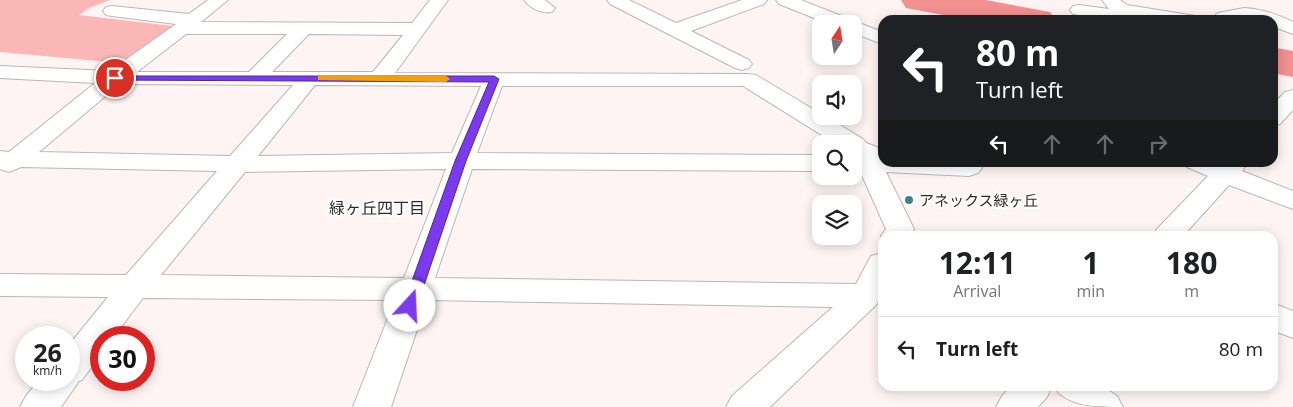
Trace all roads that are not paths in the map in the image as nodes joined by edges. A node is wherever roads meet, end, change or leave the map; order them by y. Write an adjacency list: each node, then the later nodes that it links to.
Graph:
1 (219, 0): 20 (street)
2 (439, 0): 23 (street)
3 (616, 0): 24 (street)
4 (758, 0): 24 (street)
5 (785, 0): 14 (street)
6 (1133, 0): 9 (street)
7 (1253, 0): 12 (street); 13 (street)
8 (1159, 1): 12 (street)
9 (1114, 4): 16 (street)
10 (112, 10): 20 (street)
11 (1079, 10): 15 (street)
12 (1196, 11): 17 (street); 18 (street)
13 (1293, 11)
14 (823, 15)
15 (1112, 15)
16 (1151, 15)
17 (1162, 15)
18 (1258, 15)
19 (1278, 21): 21 (street)
20 (188, 24): 22 (street); 32 (street)
21 (1293, 28)
22 (303, 29): 23 (street); 33 (street)
23 (417, 29): 35 (street)
24 (675, 30): 30 (street)
25 (862, 30): 26 (street)
26 (878, 36)
27 (1278, 40): 28 (street)
28 (1293, 44)
29 (0, 60): 32 (street)
30 (742, 64)
31 (0, 72): 32 (street)
32 (122, 74): 33 (street); 42 (street)
33 (255, 78): 34 (street)
34 (310, 78): 35 (street); 44 (street)
35 (378, 79): 36 (street)
36 (494, 79): 37 (street); 41 (street)
37 (831, 135)
38 (862, 154): 39 (street)
39 (878, 156)
40 (862, 160): 49 (street)
41 (460, 161): 43 (street); 44 (street); 54 (street)
42 (5, 163): 44 (street)
43 (812, 163)
44 (237, 164): 53 (street)
45 (962, 167): 46 (street)
46 (969, 168)
47 (1231, 168): 48 (street); 50 (street)
48 (1293, 201)
49 (899, 231)
50 (1172, 231)
51 (878, 271): 55 (street)
52 (0, 285): 53 (street)
53 (133, 288): 54 (street); 58 (street)
54 (416, 289): 55 (street); 63 (street)
55 (866, 296): 64 (street)
56 (1278, 318): 57 (street)
57 (1293, 325)
58 (80, 356)
59 (52, 391): 62 (street)
60 (1029, 391): 65 (street)
61 (1078, 391): 66 (street)
62 (39, 407)
63 (372, 407)
64 (746, 407)
65 (1015, 407)
66 (1104, 407)

